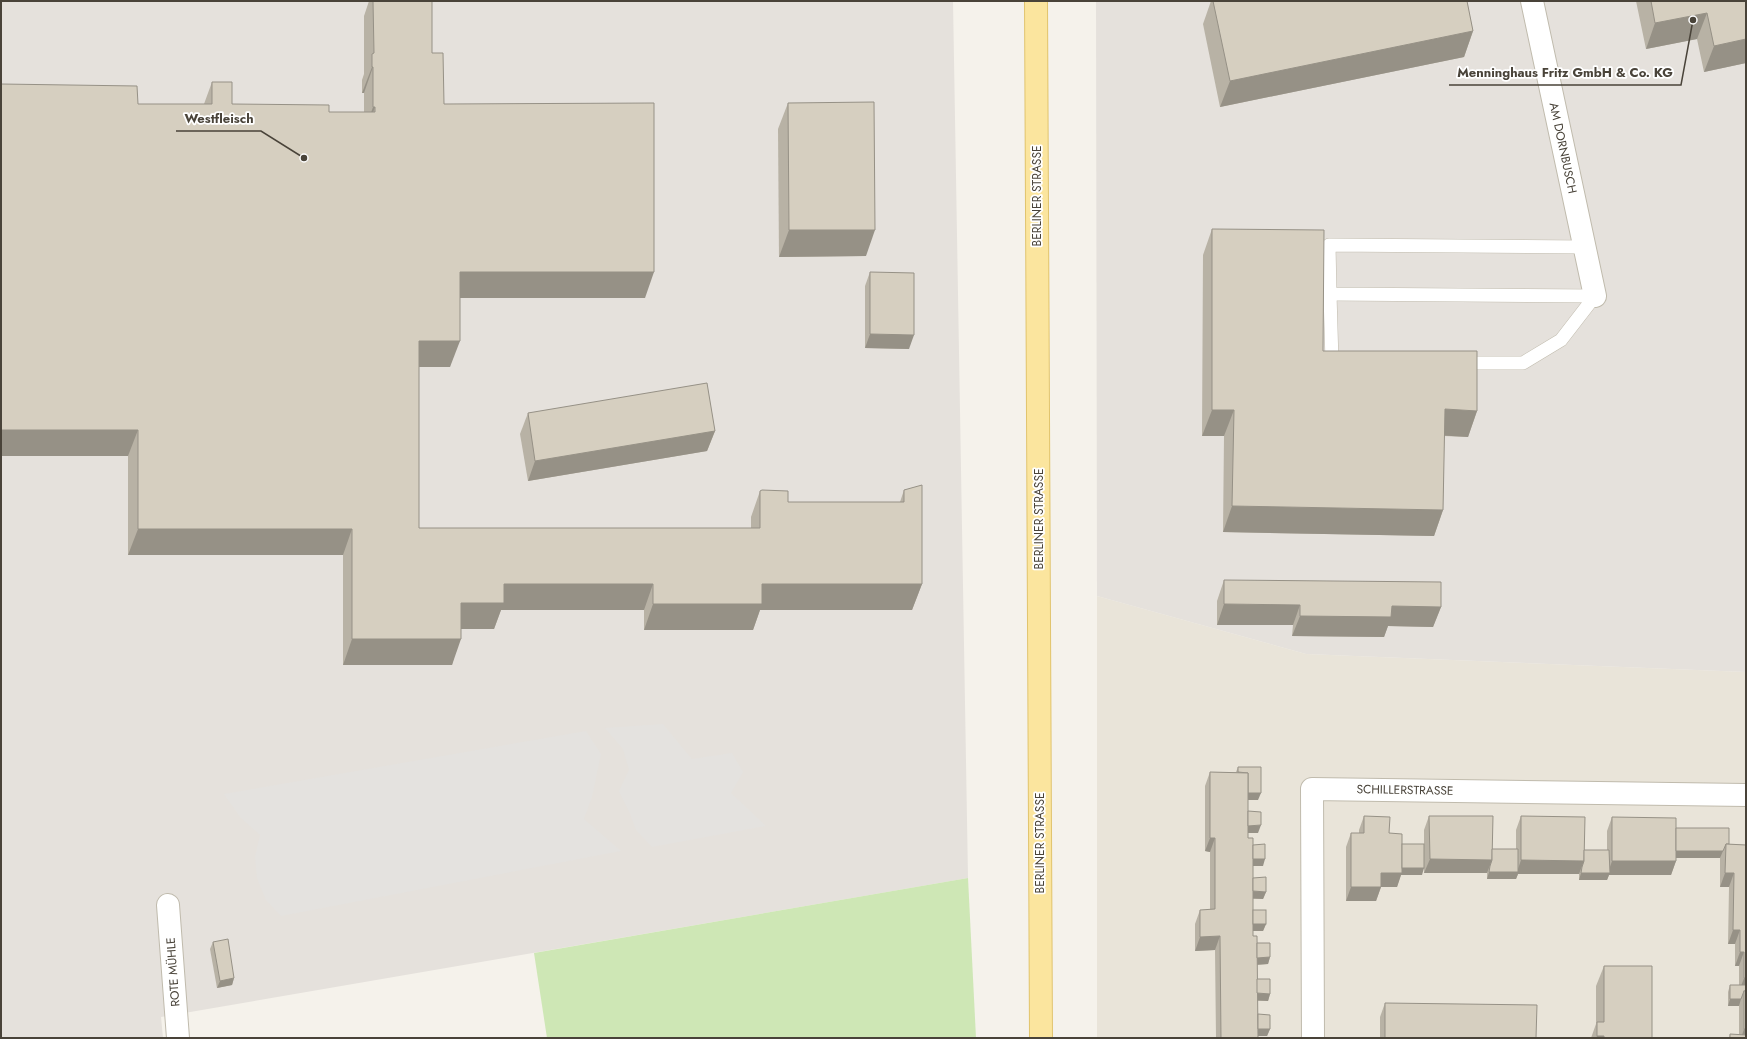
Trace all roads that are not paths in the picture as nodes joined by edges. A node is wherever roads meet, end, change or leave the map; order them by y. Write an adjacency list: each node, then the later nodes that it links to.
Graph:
1 (1036, 1): 11 (main road, BERLINER STRASSE)
2 (1532, 1): 3 (street, AM DORNBUSCH)
3 (1584, 246): 4 (lane); 5 (street, AM DORNBUSCH)
4 (1330, 294): 5 (lane); 6 (lane)
5 (1595, 296): 7 (lane)
6 (1348, 362)
7 (1443, 362)
8 (1746, 795): 12 (street, SCHILLERSTRASSE)
9 (168, 905): 10 (street, ROTE MÜHLE)
10 (178, 1038)
11 (1041, 1038)
12 (1313, 1038)

